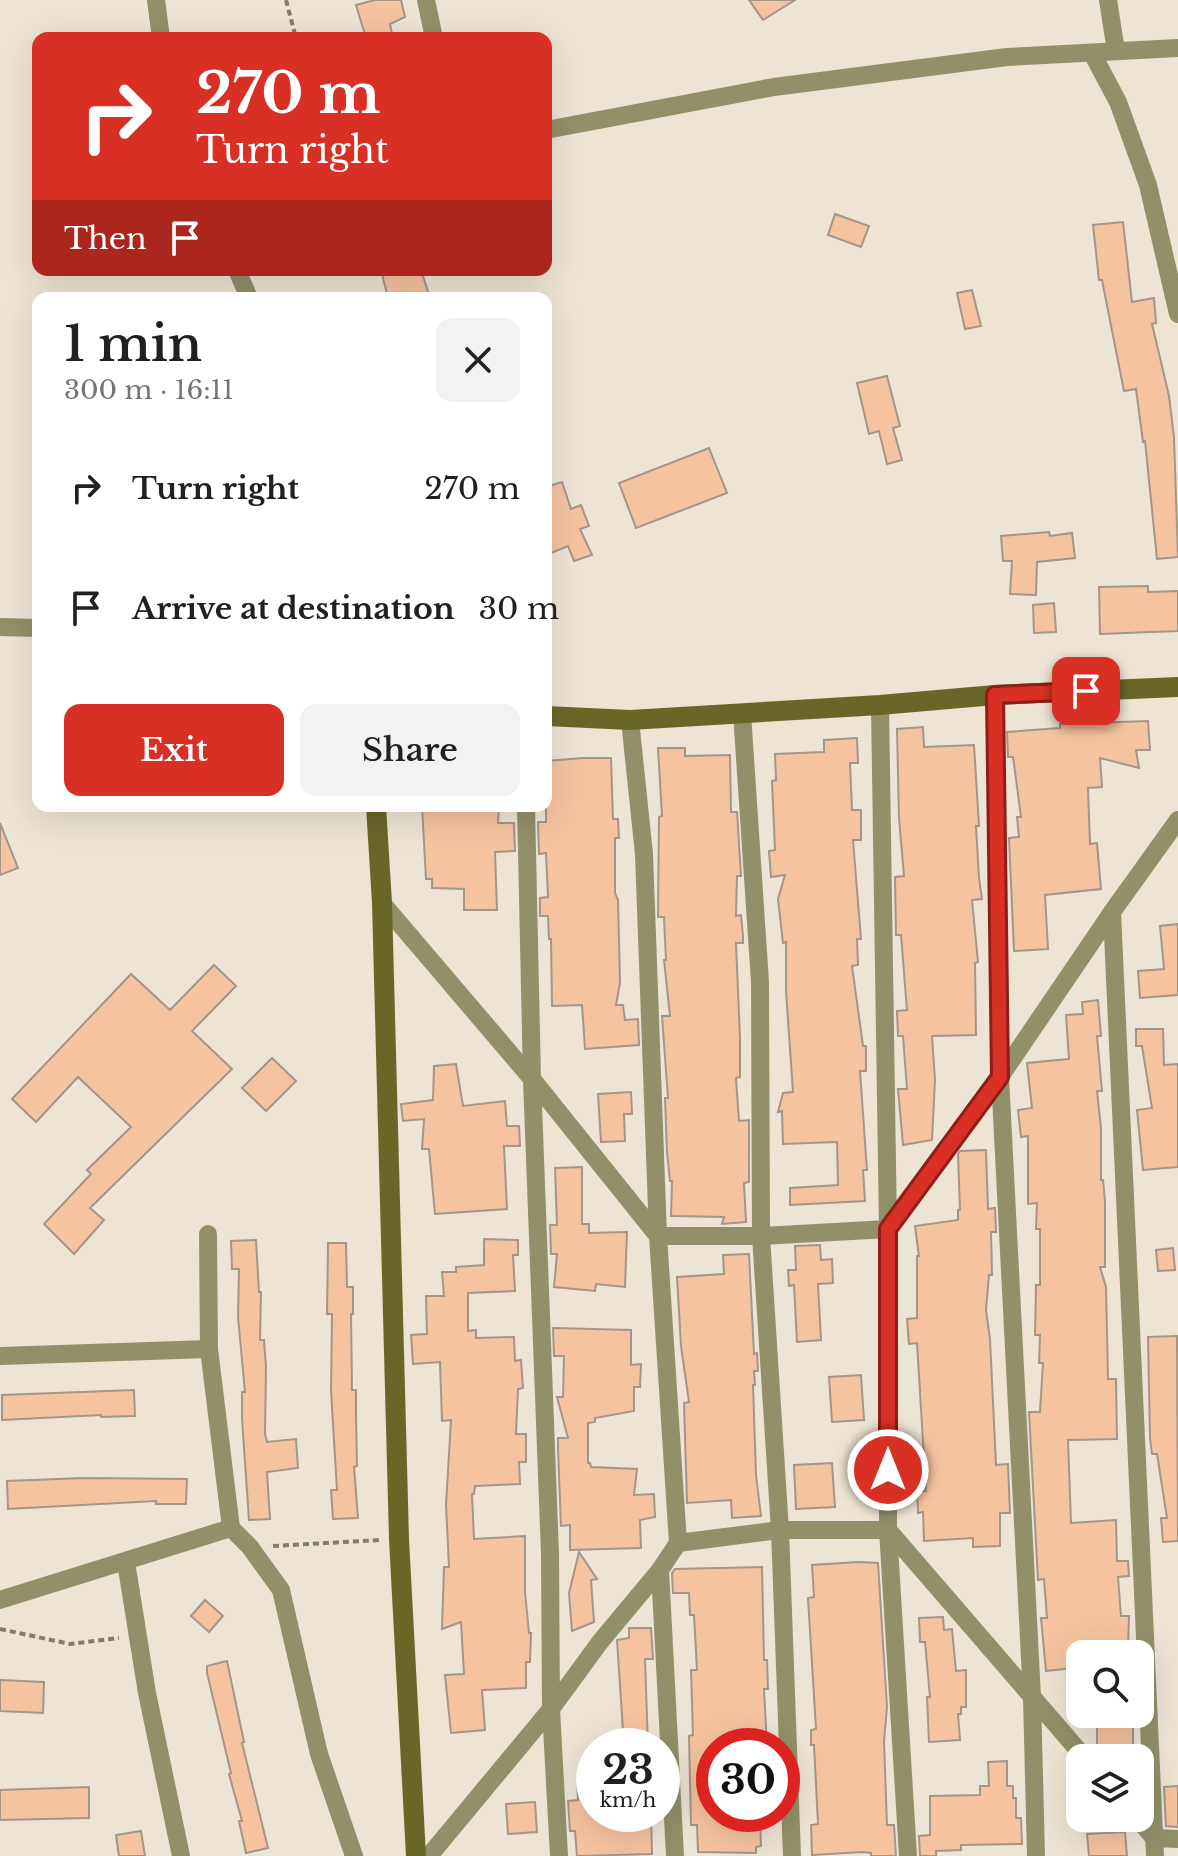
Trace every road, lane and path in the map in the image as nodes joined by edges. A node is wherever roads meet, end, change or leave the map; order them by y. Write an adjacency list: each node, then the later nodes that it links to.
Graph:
1 (156, 0): 5 (street)
2 (286, 0): 6 (path)
3 (426, 0): 7 (street)
4 (1108, 0): 9 (street)
5 (160, 32)
6 (294, 32)
7 (433, 32)
8 (1178, 48): 9 (street)
9 (1116, 51): 10 (street)
10 (1092, 53): 11 (street); 12 (street)
11 (552, 129)
12 (1178, 314)
13 (0, 627): 14 (street)
14 (32, 628)
15 (1178, 687): 16 (street)
16 (995, 695): 17 (street); 26 (street)
17 (880, 705): 18 (street); 28 (street)
18 (742, 713): 20 (street); 31 (street)
19 (552, 716): 20 (street)
20 (630, 720): 30 (street)
21 (376, 812): 24 (street)
22 (526, 812): 27 (street)
23 (1178, 820): 25 (street)
24 (382, 903): 27 (street); 37 (street)
25 (1112, 912): 26 (street); 49 (street)
26 (1000, 1077): 28 (street); 45 (street)
27 (532, 1079): 30 (street); 46 (street)
28 (888, 1229): 31 (street); 36 (street)
29 (208, 1234): 32 (street)
30 (658, 1236): 31 (street); 38 (street)
31 (761, 1236): 35 (street)
32 (209, 1349): 33 (street); 34 (street)
33 (0, 1356)
34 (231, 1528): 39 (street); 40 (street)
35 (780, 1530): 36 (street); 38 (street); 56 (street)
36 (888, 1530): 45 (street); 57 (street)
37 (399, 1539): 39 (path); 52 (street)
38 (678, 1543): 41 (street)
39 (250, 1547): 51 (street)
40 (126, 1562): 42 (street); 44 (street)
41 (660, 1570): 46 (street); 55 (street)
42 (0, 1600)
43 (0, 1629): 44 (path)
44 (138, 1636): 50 (street)
45 (1032, 1697): 47 (street); 58 (street)
46 (551, 1709): 53 (street); 54 (street)
47 (1073, 1744)
48 (1178, 1839): 49 (street)
49 (1155, 1847)
50 (181, 1856)
51 (354, 1856)
52 (416, 1856)
53 (429, 1856)
54 (559, 1856)
55 (675, 1856)
56 (792, 1856)
57 (908, 1856)
58 (1036, 1856)

